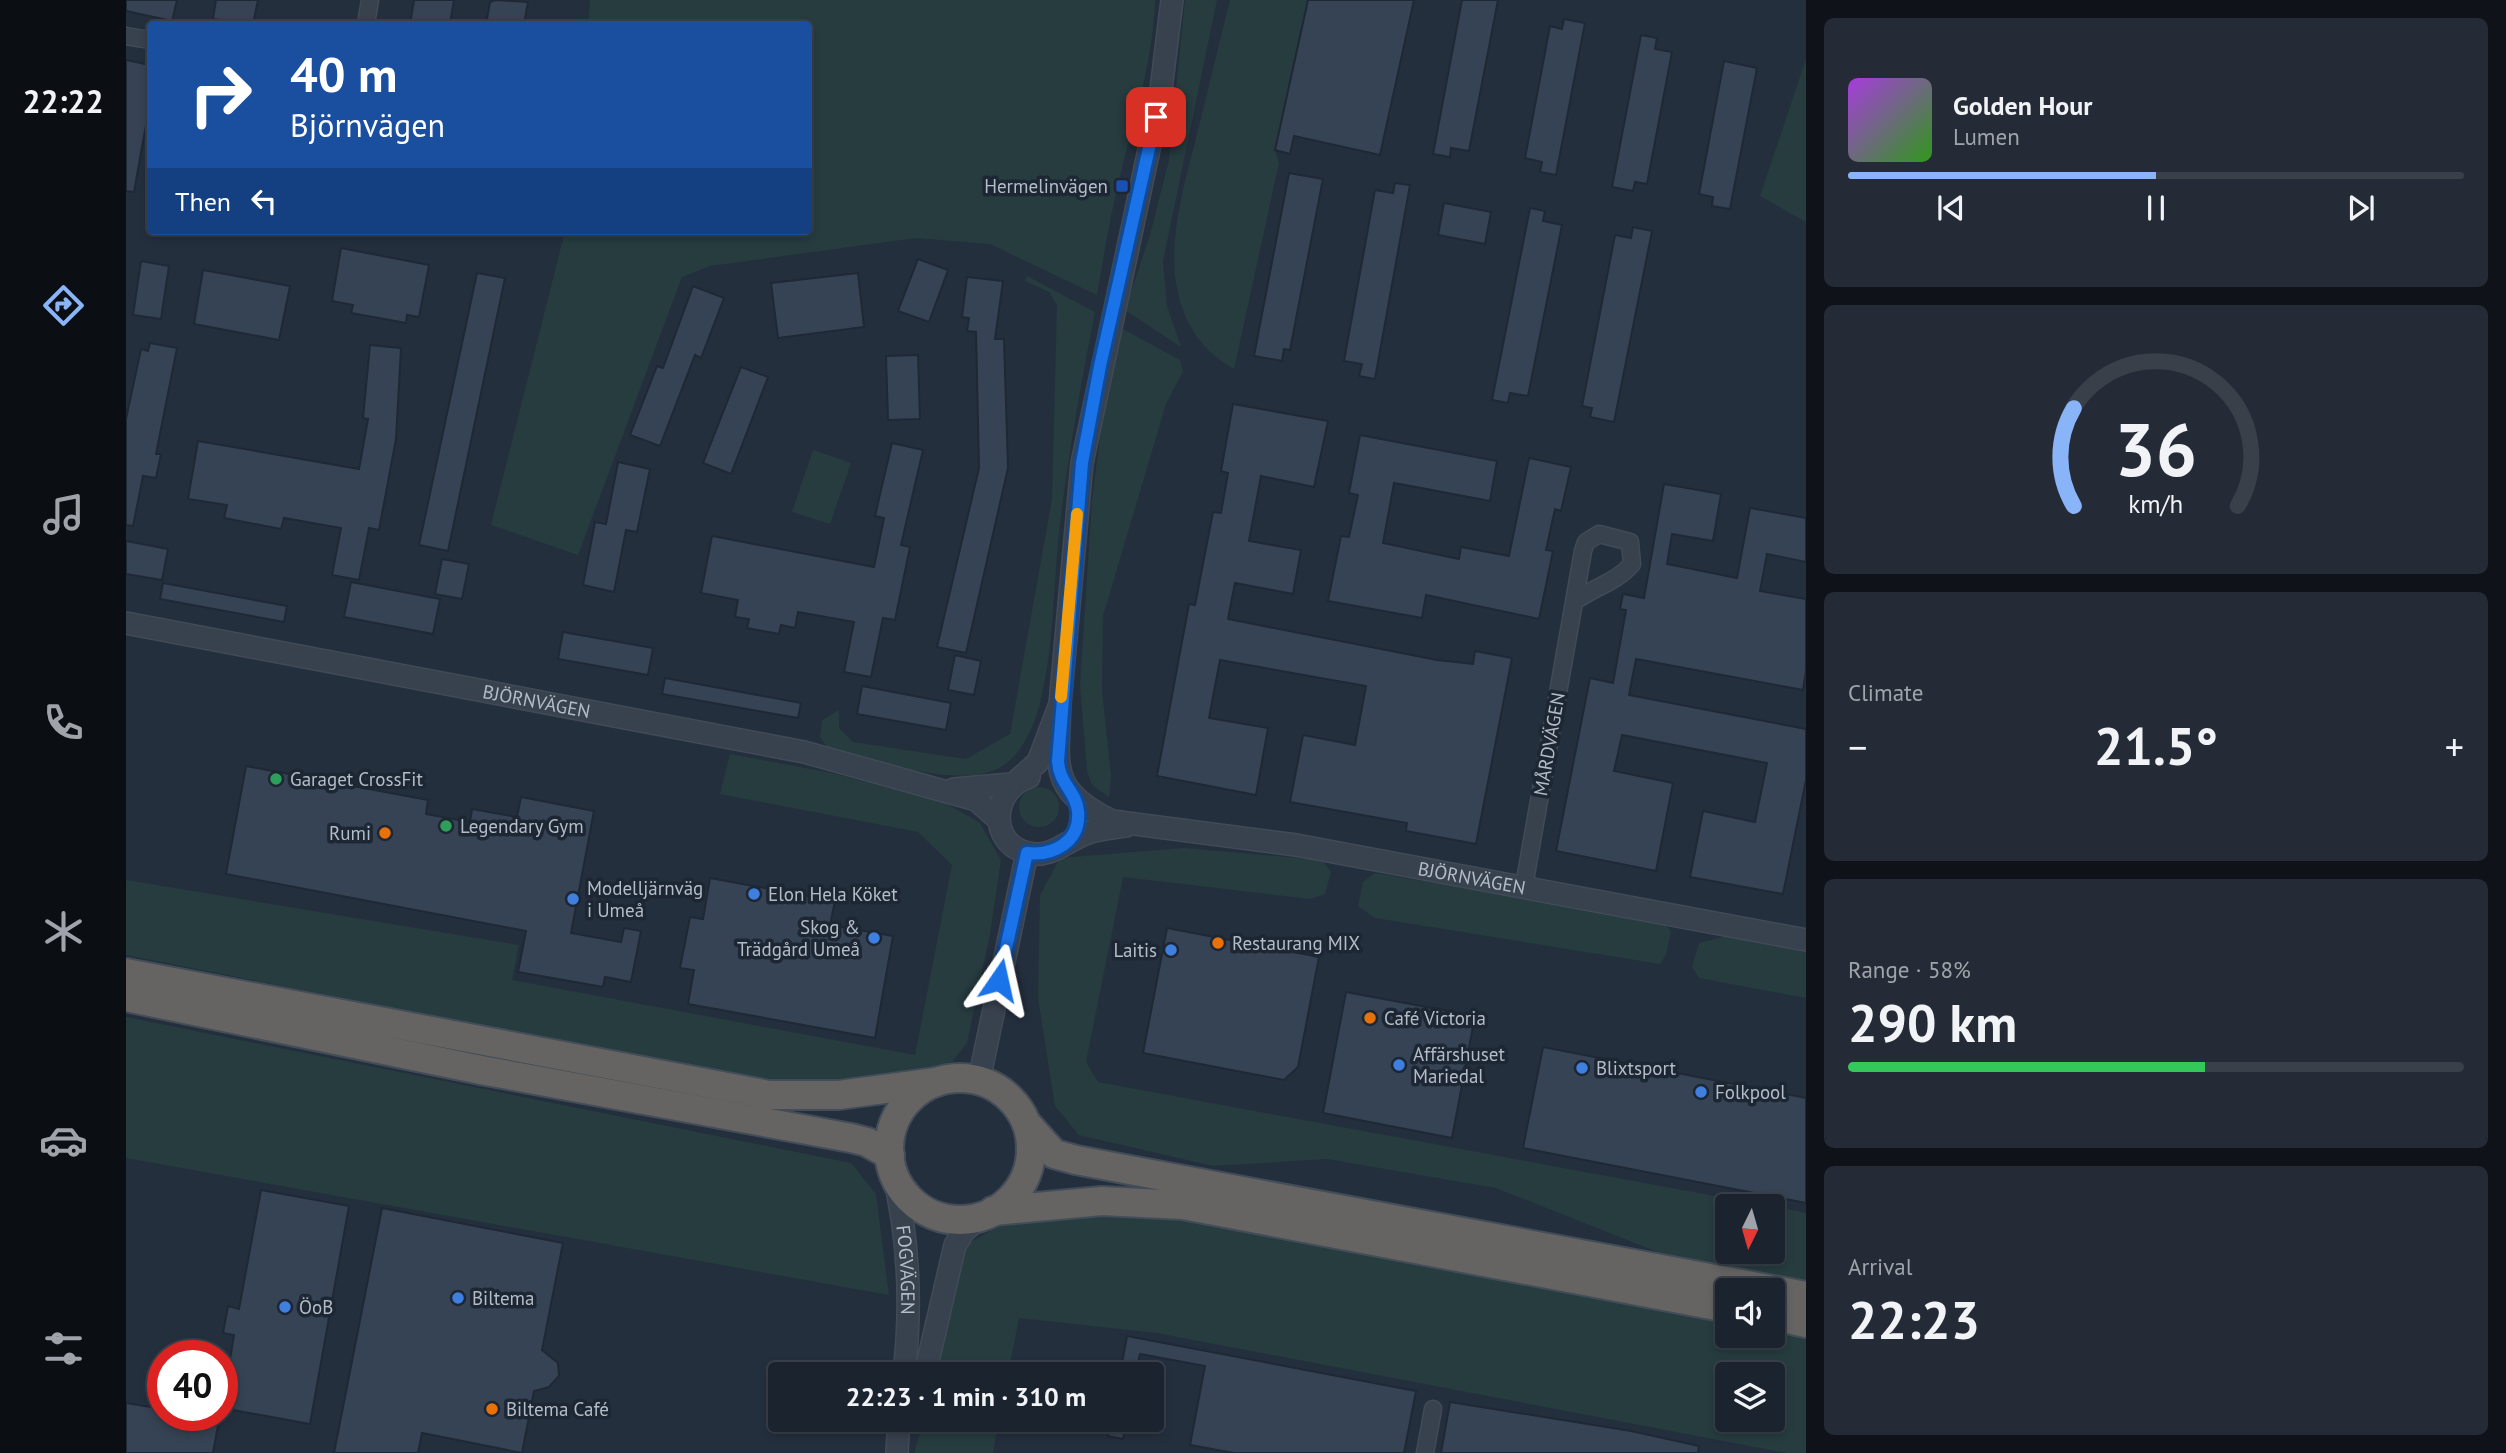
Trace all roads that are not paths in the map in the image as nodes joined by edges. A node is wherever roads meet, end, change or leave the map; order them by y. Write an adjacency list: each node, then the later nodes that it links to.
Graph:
1 (370, 0): 3 (street)
2 (1172, 0): 8 (street)
3 (366, 21)
4 (126, 36): 5 (street)
5 (147, 40)
6 (1574, 601): 6 (street, MÅRDVÄGEN); 16 (street, MÅRDVÄGEN)
7 (126, 623): 11 (street, BJÖRNVÄGEN)
8 (1060, 704): 9 (street); 10 (street)
9 (1015, 782): 10 (street, BJÖRNVÄGEN); 11 (street, BJÖRNVÄGEN); 12 (street)
10 (1068, 789): 13 (street, BJÖRNVÄGEN); 14 (street)
11 (946, 790): 12 (street, BJÖRNVÄGEN)
12 (999, 820): 15 (street, BJÖRNVÄGEN)
13 (1135, 825): 14 (street, BJÖRNVÄGEN); 16 (street, BJÖRNVÄGEN)
14 (1069, 840): 15 (street, BJÖRNVÄGEN)
15 (1027, 853): 20 (street)
16 (1524, 886): 17 (street, BJÖRNVÄGEN)
17 (1806, 940)
18 (126, 973): 21 (highway)
19 (126, 998): 23 (highway)
20 (979, 1080): 21 (highway); 22 (highway)
21 (936, 1082): 23 (highway)
22 (1027, 1124): 24 (highway); 25 (highway)
23 (891, 1162): 24 (highway); 29 (street, FOGVÄGEN)
24 (988, 1213): 26 (highway); 30 (street, FOGVÄGEN)
25 (1806, 1296)
26 (1715, 1306)
27 (1785, 1318): 28 (highway)
28 (1806, 1322)
29 (905, 1362)
30 (928, 1362)
31 (1433, 1409): 35 (street)
32 (899, 1432): 34 (street)
33 (906, 1432): 34 (street)
34 (898, 1451)
35 (1425, 1453)

